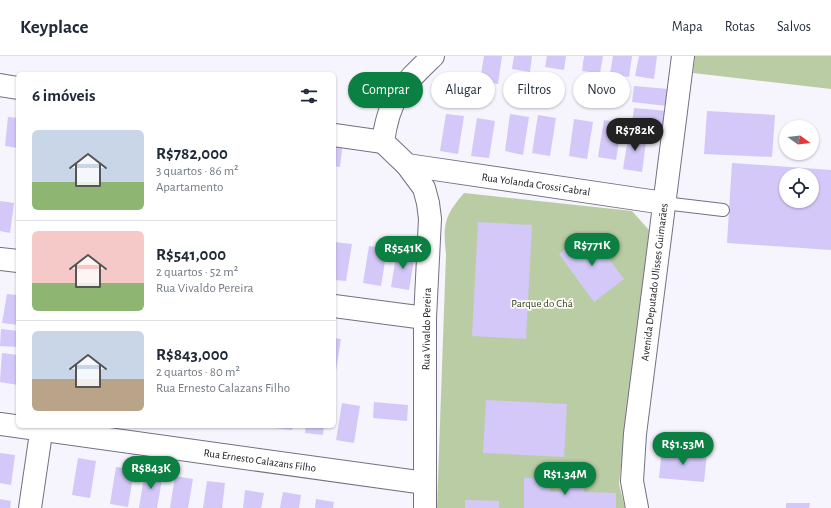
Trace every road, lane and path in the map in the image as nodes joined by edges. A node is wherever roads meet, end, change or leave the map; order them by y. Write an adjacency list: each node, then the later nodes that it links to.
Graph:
1 (433, 56): 6 (street)
2 (683, 56): 8 (street, Avenida Deputado Ulisses Guimarães)
3 (0, 86): 4 (street)
4 (16, 88)
5 (336, 135): 6 (street)
6 (384, 142): 7 (street, Rua Vivaldo Pereira)
7 (407, 165): 8 (street, Rua Yolanda Crossi Cabral); 13 (street, Rua Vivaldo Pereira)
8 (664, 203): 9 (lane); 20 (street, Avenida Deputado Ulisses Guimarães)
9 (723, 210)
10 (0, 259): 11 (street)
11 (16, 261)
12 (336, 306): 13 (street)
13 (425, 318): 17 (street, Rua Vivaldo Pereira)
14 (0, 424): 15 (street, Rua Ernesto Calazans Filho)
15 (16, 426)
16 (41, 428): 17 (street, Rua Ernesto Calazans Filho); 18 (street)
17 (425, 483): 19 (street, Rua Vivaldo Pereira)
18 (30, 508)
19 (425, 508)
20 (637, 508)

